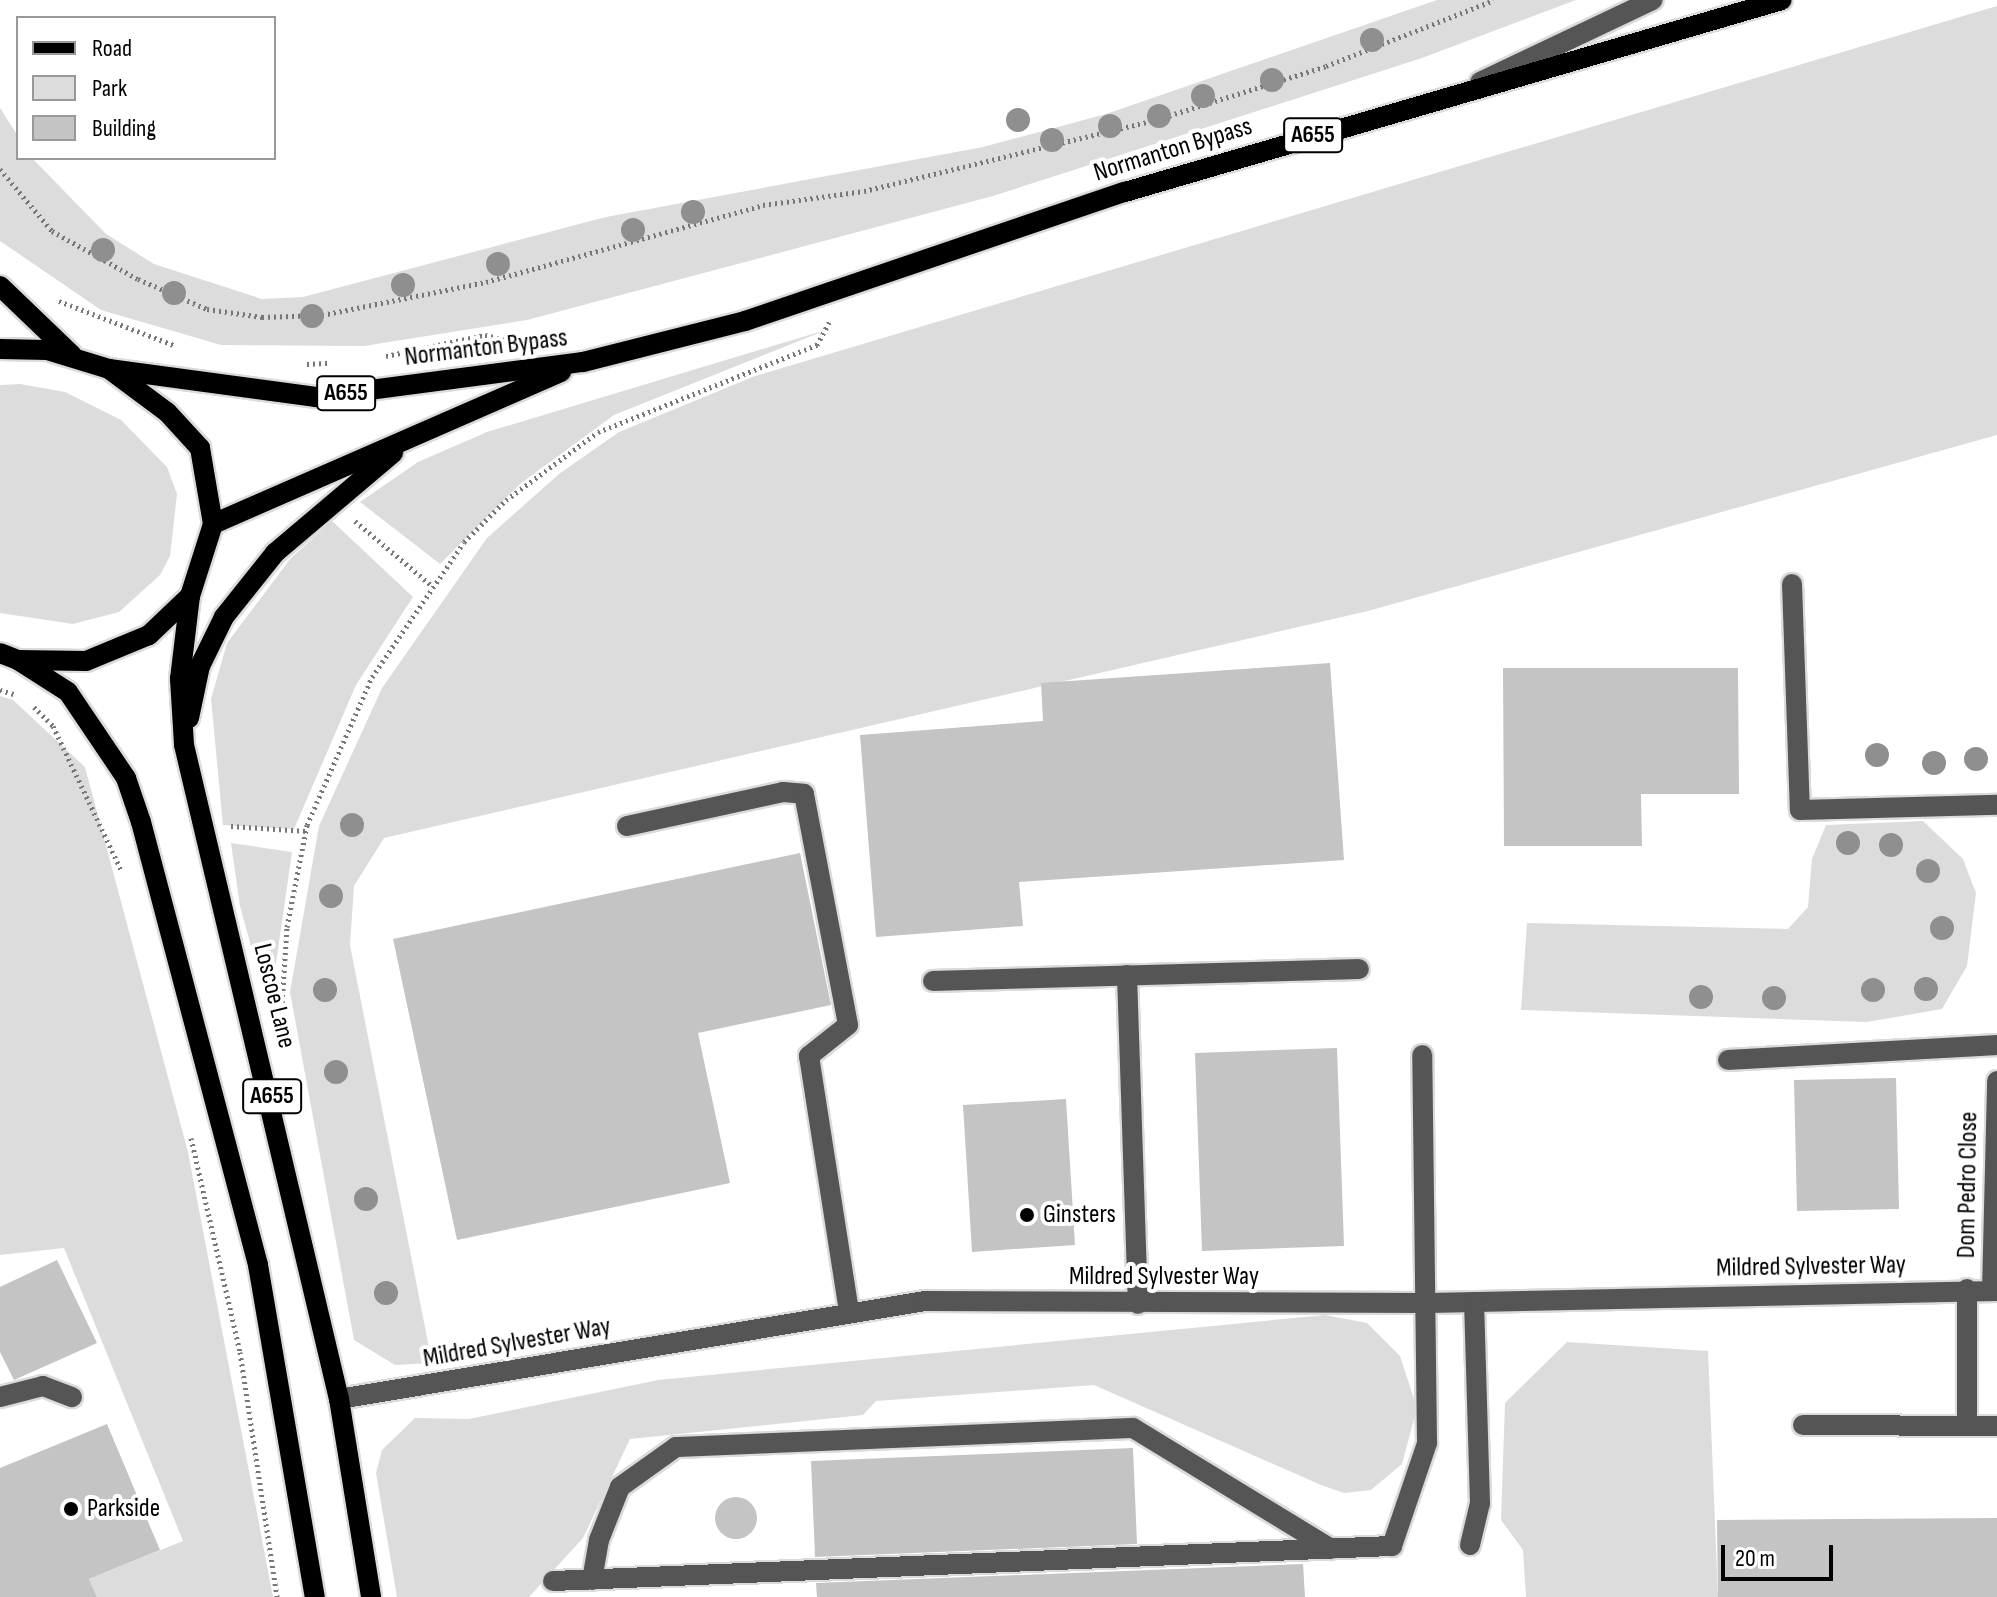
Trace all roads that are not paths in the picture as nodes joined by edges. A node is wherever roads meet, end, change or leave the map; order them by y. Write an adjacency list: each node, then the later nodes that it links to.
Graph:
1 (1653, 0): 3 (street)
2 (1782, 0): 3 (main road, Normanton Bypass / A655)
3 (1466, 89): 7 (main road, Normanton Bypass / A655)
4 (0, 286): 6 (main road)
5 (0, 349): 6 (main road)
6 (76, 358): 8 (main road)
7 (583, 362): 8 (main road, Normanton Bypass / A655); 9 (main road, Normanton Bypass / A655)
8 (109, 369): 10 (main road)
9 (415, 435): 10 (main road, Normanton Bypass / A655); 14 (main road, A655)
10 (213, 524): 12 (main road, Loscoe Lane)
11 (1792, 584): 15 (street)
12 (190, 596): 13 (main road); 14 (main road, Loscoe Lane / A655)
13 (9, 656): 40 (main road, A655)
14 (184, 745): 32 (main road, Loscoe Lane / A655)
15 (1997, 805)
16 (627, 826): 29 (street)
17 (1359, 969): 18 (street)
18 (1127, 975): 19 (street); 28 (street)
19 (933, 981)
20 (1997, 1045): 22 (street)
21 (1422, 1055): 27 (street)
22 (1728, 1060)
23 (1997, 1081): 25 (street, Dom Pedro Close)
24 (1967, 1289): 25 (street, Mildred Sylvester Way); 26 (street, Mildred Sylvester Way); 34 (street)
25 (1994, 1291)
26 (1474, 1302): 27 (street, Mildred Sylvester Way); 36 (street)
27 (1429, 1303): 28 (street, Mildred Sylvester Way); 37 (street)
28 (1138, 1304): 29 (street, Mildred Sylvester Way)
29 (849, 1310): 32 (street, Mildred Sylvester Way)
30 (0, 1397): 31 (street)
31 (72, 1397)
32 (339, 1399): 41 (main road, Loscoe Lane / A655)
33 (1803, 1425): 34 (street)
34 (1967, 1426): 35 (street)
35 (1997, 1426)
36 (1470, 1545)
37 (1331, 1549): 38 (street); 38 (street)
38 (592, 1580): 39 (street)
39 (553, 1581)
40 (315, 1597)
41 (371, 1597)

